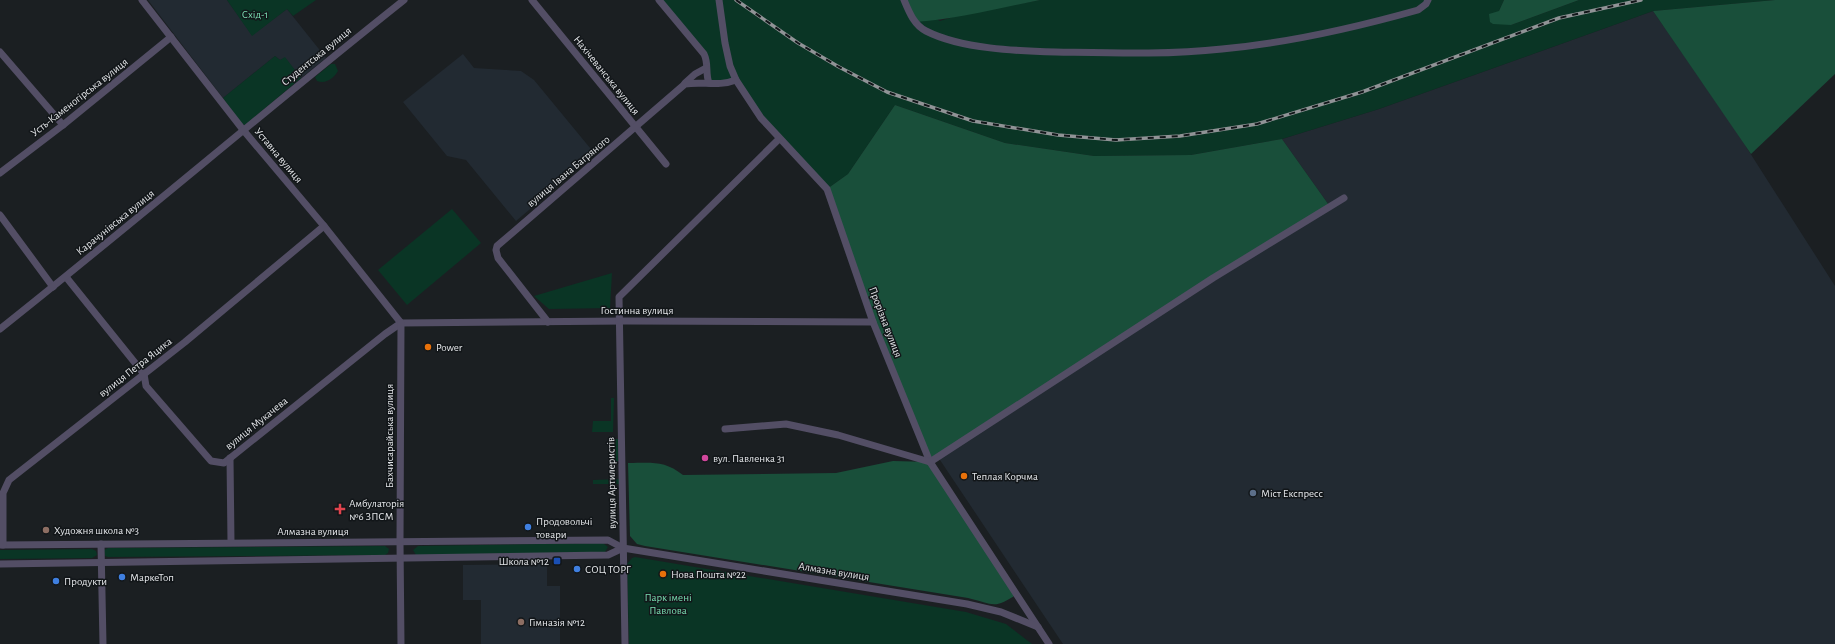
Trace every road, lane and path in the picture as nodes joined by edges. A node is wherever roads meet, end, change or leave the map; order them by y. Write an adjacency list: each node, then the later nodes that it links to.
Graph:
1 (142, 0): 8 (street, Уставна вулиця)
2 (404, 0): 16 (street, Студентська вулиця)
3 (532, 0): 15 (street, Нахічеванська вулиця)
4 (658, 0): 10 (street)
5 (904, 0): 6 (street)
6 (1428, 0)
7 (720, 4): 11 (street, Прорізна вулиця)
8 (171, 37): 14 (street, Усть-Каменогірська вулиця); 16 (street, Уставна вулиця)
9 (0, 52): 14 (street)
10 (706, 68): 12 (street); 13 (street, вулиця Івана Багряного)
11 (736, 80): 12 (street); 17 (street, Прорізна вулиця)
12 (709, 83): 13 (street)
13 (685, 84): 15 (street, вулиця Івана Багряного)
14 (63, 125): 19 (street, Усть-Каменогірська вулиця)
15 (635, 128): 18 (street, Нахічеванська вулиця); 26 (street, вулиця Івана Багряного)
16 (244, 131): 22 (street, Уставна вулиця); 23 (street, Карачунівська вулиця)
17 (779, 138): 25 (street, вулиця Артилеристів); 27 (street, Прорізна вулиця)
18 (666, 164)
19 (0, 173)
20 (1344, 198): 33 (street)
21 (0, 215): 24 (street)
22 (324, 226): 28 (street, Уставна вулиця); 30 (street, вулиця Петра Яцика)
23 (66, 277): 24 (street, Карачунівська вулиця); 30 (street, вулиця Мукачева)
24 (53, 287): 29 (street, Карачунівська вулиця)
25 (620, 321): 26 (street, Гостинна вулиця); 27 (street, Гостинна вулиця); 38 (street, вулиця Артилеристів)
26 (548, 322): 28 (street, Гостинна вулиця)
27 (873, 322): 33 (street, Прорізна вулиця)
28 (401, 323): 32 (street, вулиця Мукачева); 35 (street, Бахчисарайська вулиця)
29 (0, 329)
30 (144, 374): 32 (street, вулиця Мукачева); 37 (street, вулиця Петра Яцика)
31 (725, 429): 33 (street)
32 (230, 458): 34 (street)
33 (930, 462): 42 (street, Прорізна вулиця)
34 (231, 542): 35 (street, Алмазна вулиця); 36 (street, Алмазна вулиця)
35 (400, 542): 38 (street, Алмазна вулиця); 39 (street, Бахчисарайська вулиця)
36 (101, 544): 37 (street, Алмазна вулиця); 40 (street)
37 (2, 545)
38 (623, 548): 39 (street); 42 (street, Алмазна вулиця); 45 (street, вулиця Артилеристів)
39 (400, 559): 40 (street); 44 (street, Бахчисарайська вулиця)
40 (101, 562): 41 (street); 43 (street)
41 (0, 564)
42 (1038, 627): 46 (street, Прорізна вулиця)
43 (102, 644)
44 (401, 644)
45 (625, 644)
46 (1049, 644)

